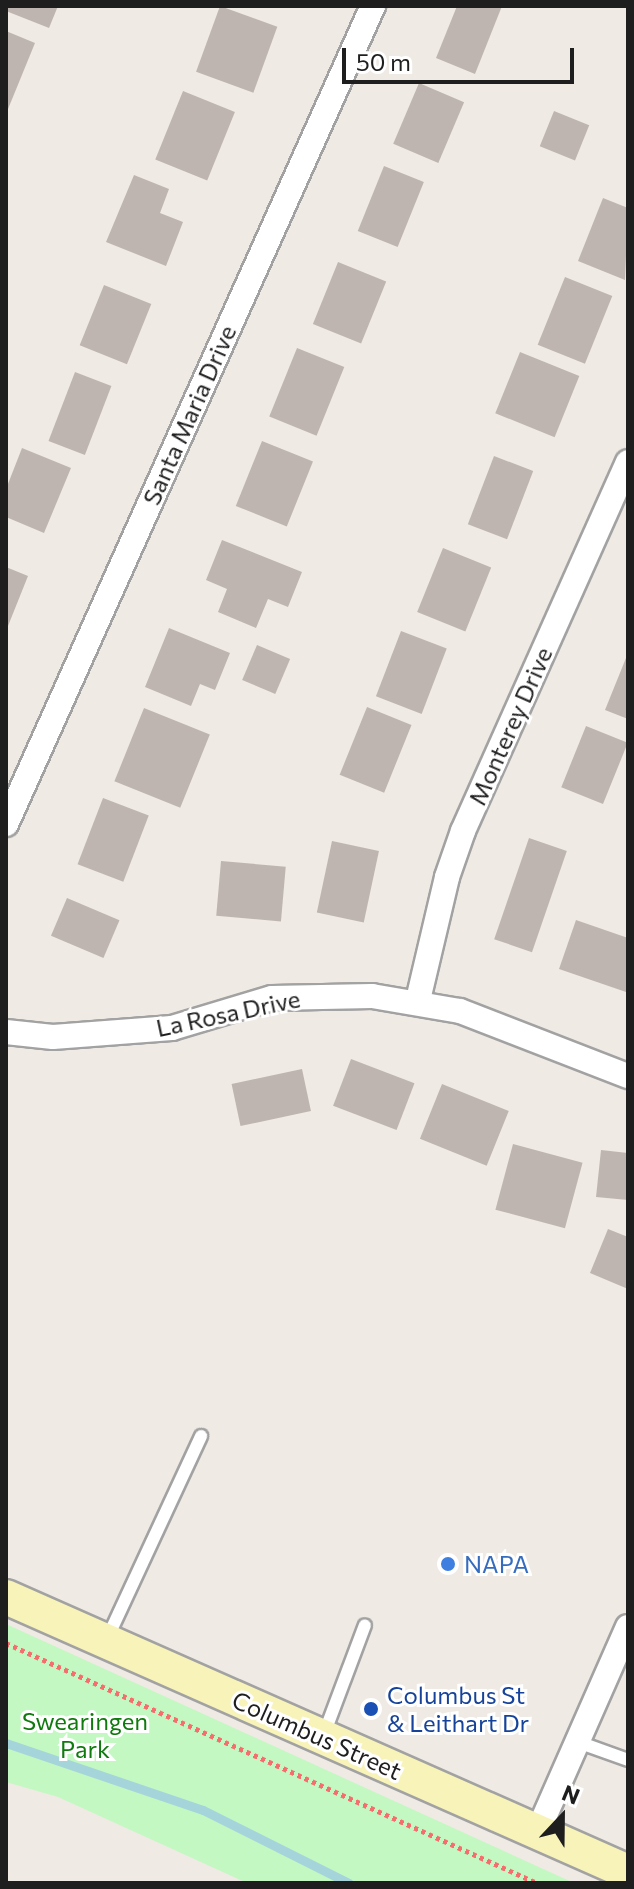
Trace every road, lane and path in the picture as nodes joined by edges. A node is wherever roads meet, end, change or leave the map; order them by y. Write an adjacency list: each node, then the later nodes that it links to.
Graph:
1 (373, 6): 3 (street, Santa Maria Drive)
2 (628, 462): 4 (street, Monterey Drive)
3 (6, 824)
4 (418, 1000): 5 (street, La Rosa Drive); 6 (street, La Rosa Drive)
5 (6, 1032)
6 (628, 1076)
7 (201, 1436): 11 (lane)
8 (6, 1597): 11 (main road, Columbus Street)
9 (365, 1625): 13 (lane)
10 (626, 1635): 14 (street)
11 (106, 1642): 13 (main road, Columbus Street)
12 (6, 1643): 18 (path)
13 (322, 1739): 16 (main road, Columbus Street)
14 (578, 1742): 15 (lane); 16 (street)
15 (628, 1760)
16 (538, 1831): 17 (main road, Columbus Street)
17 (628, 1872)
18 (537, 1883)

